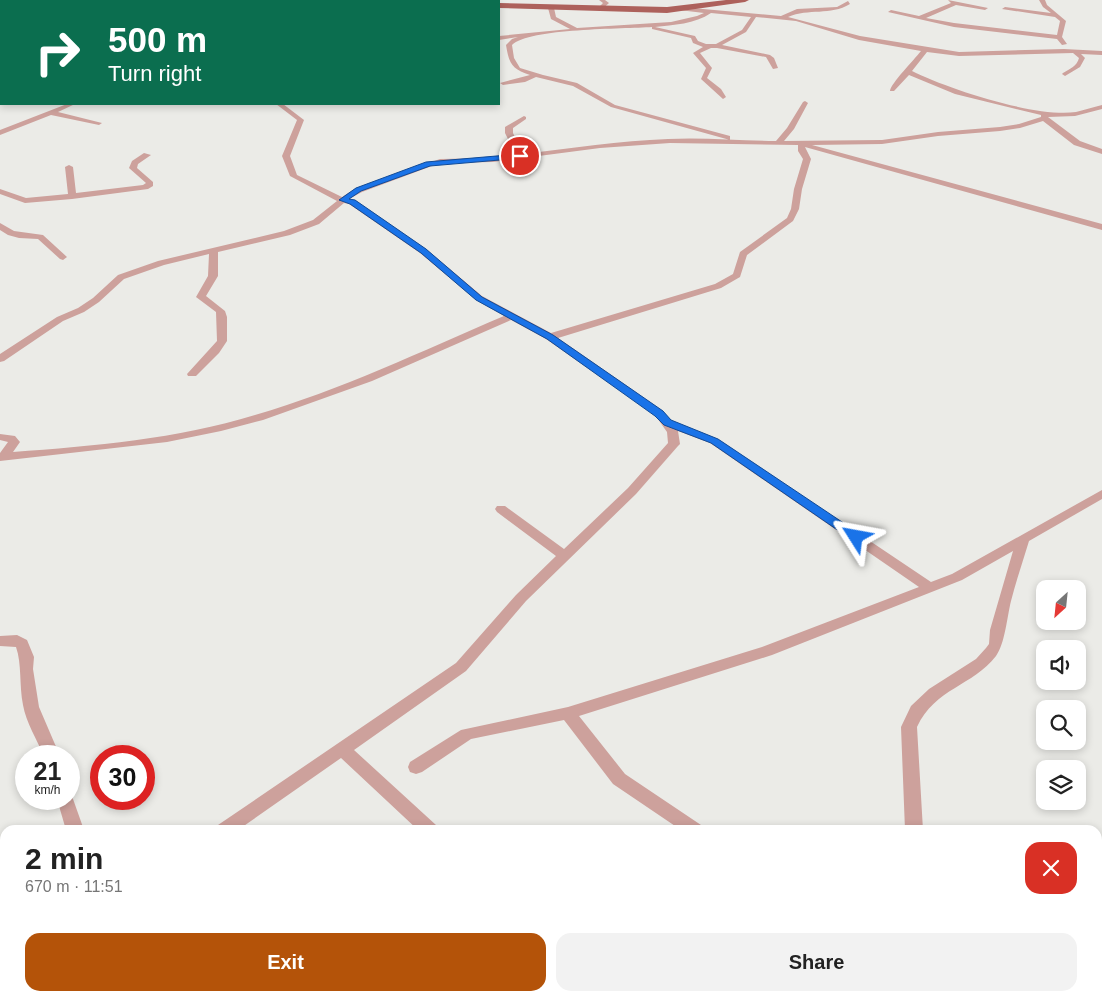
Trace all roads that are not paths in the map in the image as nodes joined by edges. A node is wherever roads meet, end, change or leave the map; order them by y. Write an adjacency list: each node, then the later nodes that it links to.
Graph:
1 (745, 0): 9 (main road)
2 (1042, 0): 14 (street)
3 (953, 2): 8 (street); 16 (street)
4 (601, 4): 7 (main road); 9 (main road)
5 (848, 4): 15 (street)
6 (500, 6): 7 (main road)
7 (551, 8): 18 (street)
8 (985, 8)
9 (682, 9): 11 (street)
10 (1006, 9): 14 (street)
11 (710, 11): 13 (street); 17 (street)
12 (891, 12): 16 (street)
13 (755, 14): 15 (street); 22 (street)
14 (1058, 16): 20 (street)
15 (783, 17): 23 (street)
16 (920, 18): 20 (street)
17 (649, 26): 18 (street); 22 (street)
18 (576, 30): 19 (street)
19 (539, 33): 21 (street); 30 (street)
20 (1059, 37): 24 (street)
21 (500, 38)
22 (714, 46): 27 (street); 33 (street)
23 (925, 50): 24 (street); 28 (street)
24 (1064, 51): 25 (street)
25 (1074, 51): 26 (street); 29 (street)
26 (1102, 53)
27 (775, 68)
28 (908, 72): 32 (street); 39 (street)
29 (1065, 74)
30 (535, 75): 31 (street); 43 (street)
31 (503, 83)
32 (892, 90)
33 (723, 97)
34 (806, 102): 44 (street)
35 (70, 105): 38 (street)
36 (281, 105): 52 (street)
37 (1102, 107): 39 (street)
38 (52, 113): 41 (street); 42 (street)
39 (1045, 116): 45 (street); 46 (street)
40 (524, 118): 48 (street)
41 (99, 124)
42 (0, 133)
43 (752, 143): 44 (street); 48 (street)
44 (778, 143): 45 (street)
45 (802, 143): 54 (street); 58 (street)
46 (1102, 152)
47 (147, 155): 51 (street)
48 (520, 156): 52 (street)
49 (69, 167): 51 (street)
50 (0, 191): 51 (street)
51 (72, 197)
52 (342, 200): 55 (street); 57 (street)
53 (0, 226): 56 (street)
54 (1102, 227)
55 (214, 250): 59 (street); 60 (street)
56 (63, 257)
57 (511, 316): 58 (street); 63 (street)
58 (550, 337): 61 (street)
59 (0, 359)
60 (192, 374)
61 (668, 423): 67 (street); 68 (street)
62 (0, 437): 63 (street)
63 (2, 458)
64 (1102, 494): 66 (street)
65 (502, 508): 67 (street)
66 (1023, 540): 68 (street); 79 (street)
67 (564, 556): 72 (street)
68 (930, 588): 70 (street)
69 (0, 641): 71 (street)
70 (568, 713): 73 (street); 78 (street)
71 (47, 745)
72 (342, 749): 76 (street); 77 (street)
73 (416, 767)
74 (69, 810): 75 (street)
75 (73, 825)
76 (231, 825)
77 (425, 825)
78 (688, 825)
79 (914, 825)

